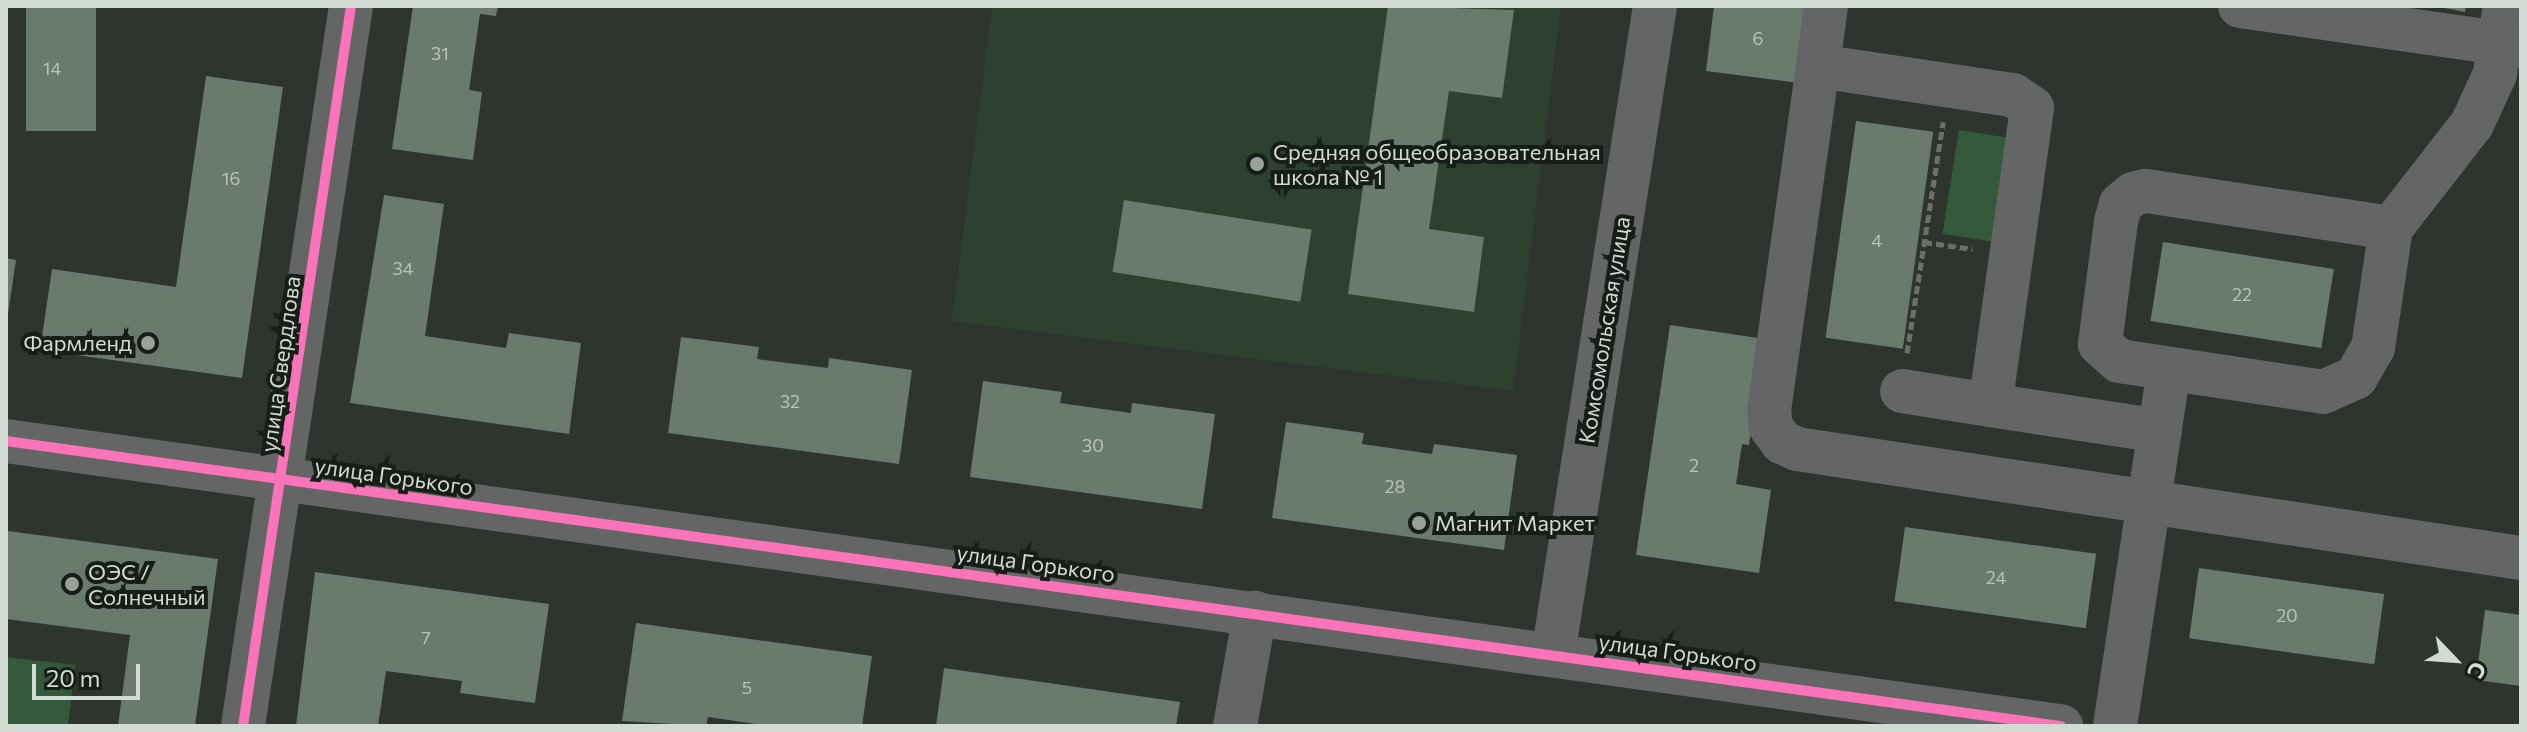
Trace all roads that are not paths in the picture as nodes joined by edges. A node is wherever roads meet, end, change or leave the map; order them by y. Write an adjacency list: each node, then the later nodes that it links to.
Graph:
1 (351, 6): 13 (street, улица Свердлова)
2 (1655, 6): 17 (street, Комсомольская улица)
3 (1826, 6): 6 (street)
4 (2240, 6): 5 (street)
5 (2508, 31): 7 (street)
6 (1818, 66): 10 (street); 14 (street)
7 (2391, 228): 8 (street); 8 (street)
8 (2169, 369): 11 (street)
9 (1902, 391): 10 (street)
10 (1990, 405): 11 (street)
11 (2160, 431): 14 (street)
12 (6, 441): 13 (street, улица Горького)
13 (284, 481): 16 (street, улица Горького); 18 (street, улица Свердлова)
14 (2149, 502): 15 (street); 21 (street)
15 (2521, 558)
16 (1255, 613): 17 (street, улица Горького); 19 (street)
17 (1553, 655): 20 (street, улица Горького)
18 (243, 726)
19 (1235, 726)
20 (2061, 726)
21 (2115, 726)

